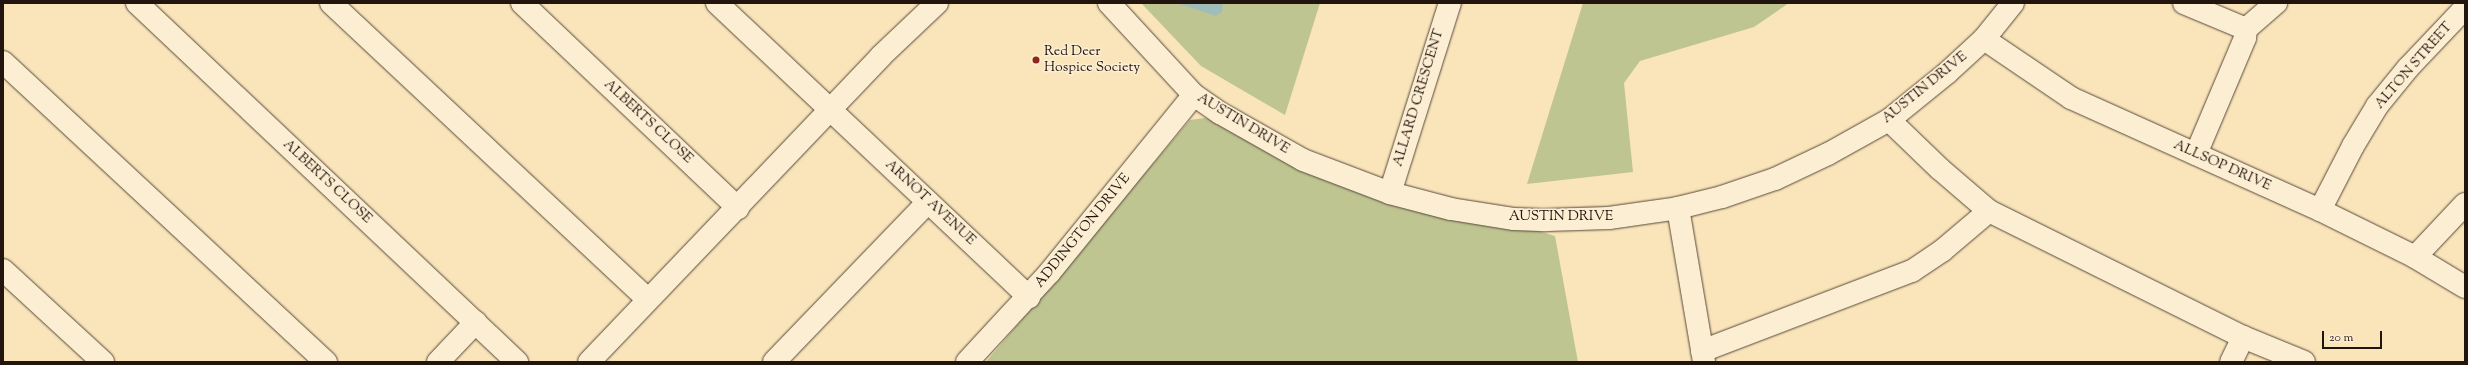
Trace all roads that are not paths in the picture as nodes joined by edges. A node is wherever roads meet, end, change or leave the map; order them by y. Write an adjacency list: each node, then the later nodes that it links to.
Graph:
1 (136, 3): 31 (street, ALBERTS CLOSE)
2 (331, 3): 30 (street)
3 (522, 3): 22 (street, ALBERTS CLOSE)
4 (717, 3): 16 (street, ARNOT AVENUE)
5 (1109, 3): 15 (street, AUSTIN DRIVE)
6 (1450, 3): 19 (street, ALLARD CRESCENT)
7 (2013, 3): 13 (street, AUSTIN DRIVE)
8 (2184, 3): 12 (street)
9 (2276, 3): 12 (street)
10 (923, 7): 16 (street)
11 (2465, 8): 24 (street, ALTON STREET)
12 (2246, 29): 18 (street)
13 (1984, 39): 17 (street, AUSTIN DRIVE); 18 (street, ALLSOP DRIVE)
14 (3, 62): 35 (street)
15 (1194, 96): 19 (street, AUSTIN DRIVE); 29 (street, ADDINGTON DRIVE)
16 (830, 111): 20 (street, ARNOT AVENUE); 22 (street)
17 (1889, 120): 23 (street, AUSTIN DRIVE); 25 (street)
18 (2196, 154): 24 (street, ALLSOP DRIVE)
19 (1390, 193): 23 (street, AUSTIN DRIVE)
20 (928, 202): 29 (street, ARNOT AVENUE); 39 (street)
21 (2465, 204): 26 (street)
22 (738, 208): 30 (street)
23 (1678, 208): 33 (street)
24 (2320, 210): 26 (street, ALLSOP DRIVE)
25 (1989, 211): 32 (street); 33 (street)
26 (2415, 257): 28 (street, ALLSOP DRIVE)
27 (3, 270): 34 (street)
28 (2465, 287)
29 (1029, 297): 40 (street, ADDINGTON DRIVE)
30 (648, 300): 38 (street)
31 (476, 322): 36 (street); 37 (street, ALBERTS CLOSE)
32 (2243, 337): 41 (street); 42 (street)
33 (1703, 357)
34 (103, 362)
35 (326, 362)
36 (438, 362)
37 (517, 362)
38 (589, 362)
39 (774, 362)
40 (967, 362)
41 (2231, 362)
42 (2304, 362)

